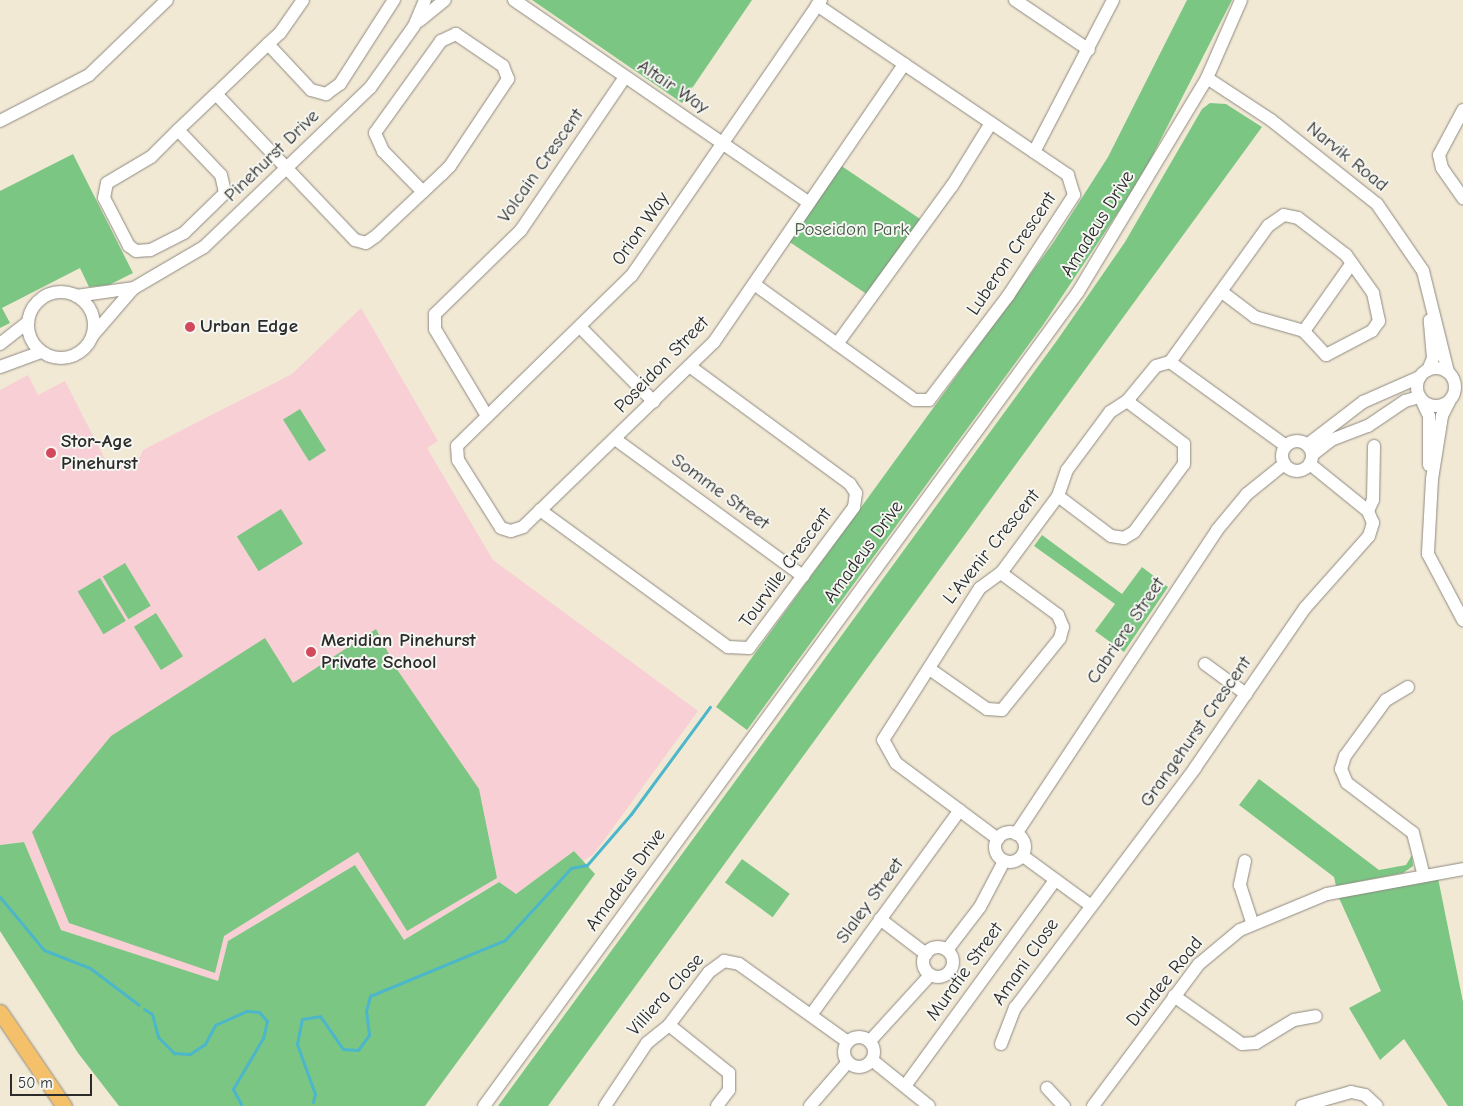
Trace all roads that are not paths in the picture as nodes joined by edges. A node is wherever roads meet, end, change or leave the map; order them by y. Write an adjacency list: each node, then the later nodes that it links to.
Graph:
1 (167, 0): 19 (street)
2 (303, 0): 12 (street)
3 (394, 0): 12 (street)
4 (425, 0): 11 (street, Pinehurst Drive)
5 (445, 0): 11 (street, Pinehurst Drive)
6 (1015, 0): 13 (street)
7 (1114, 0): 13 (street)
8 (1242, 0): 16 (street, Amadeus Drive)
9 (513, 1): 15 (street, Altair Way)
10 (819, 2): 14 (street, Luberon Crescent); 22 (street, Orion Way)
11 (414, 26): 24 (street, Pinehurst Drive)
12 (268, 44): 17 (street)
13 (1089, 50): 23 (street)
14 (904, 64): 20 (street, Luberon Crescent); 27 (street, Poseidon Street)
15 (626, 77): 22 (street, Altair Way); 52 (street, Volcain Crescent)
16 (1207, 78): 32 (street, Narvik Road); 98 (street, Amadeus Drive)
17 (216, 94): 21 (street); 24 (street)
18 (1463, 110): 26 (street)
19 (0, 121)
20 (991, 123): 23 (street, Luberon Crescent); 39 (street)
21 (178, 130): 21 (street)
22 (723, 144): 27 (street, Altair Way); 35 (street, Orion Way)
23 (1034, 152): 39 (street, Luberon Crescent)
24 (287, 168): 25 (street); 30 (street, Pinehurst Drive)
25 (423, 192): 25 (street)
26 (1463, 198)
27 (809, 202): 29 (street, Poseidon Street)
28 (1352, 263): 31 (street); 36 (street); 36 (street)
29 (754, 284): 39 (street, Luberon Crescent); 42 (street, Poseidon Street)
30 (134, 288): 33 (street, Pinehurst Drive); 37 (street, Pinehurst Drive)
31 (1222, 292): 36 (street); 41 (street)
32 (1430, 295): 44 (street, Narvik Road); 45 (street, Narvik Road)
33 (76, 296): 34 (street); 37 (street)
34 (28, 322): 38 (street); 40 (street)
35 (580, 327): 49 (street); 52 (street, Orion Way)
36 (1304, 331)
37 (93, 335): 40 (street)
38 (0, 344)
39 (837, 344)
40 (41, 352): 43 (street)
41 (1170, 362): 48 (street, L'Avenir Crescent); 54 (street)
42 (691, 367): 49 (street, Poseidon Street); 64 (street, Tourville Crescent)
43 (0, 368)
44 (1448, 372): 45 (street); 50 (street)
45 (1424, 374): 46 (street); 47 (street)
46 (1376, 396): 51 (street); 57 (street)
47 (1421, 399): 50 (street); 51 (street); 59 (street)
48 (1127, 401): 60 (street, L'Avenir Crescent); 60 (street)
49 (654, 402): 53 (street, Poseidon Street)
50 (1448, 402): 59 (street)
51 (1387, 412): 57 (street)
52 (487, 416): 56 (street, Orion Way)
53 (615, 439): 61 (street, Poseidon Street); 64 (street, Somme Street)
54 (1286, 446): 57 (street); 58 (street)
55 (1374, 446): 62 (street, Grangehurst Crescent)
56 (456, 449): 61 (street, Poseidon Street)
57 (1310, 455): 58 (street); 62 (street)
58 (1284, 464): 71 (street, Cabriere Street)
59 (1432, 479): 65 (street)
60 (1058, 496): 63 (street, L'Avenir Crescent)
61 (540, 510): 64 (street, Tourville Crescent)
62 (1368, 510): 69 (street, Grangehurst Crescent)
63 (1001, 572): 67 (street, L'Avenir Crescent); 67 (street)
64 (803, 576)
65 (1461, 612)
66 (1204, 664): 69 (street)
67 (931, 670): 70 (street, L'Avenir Crescent)
68 (1408, 687): 77 (street)
69 (1246, 694): 79 (street, Grangehurst Crescent)
70 (960, 810): 72 (street, L'Avenir Crescent); 80 (street, Slaley Street)
71 (1016, 834): 72 (street); 73 (street)
72 (998, 839): 74 (street)
73 (1022, 856): 74 (street); 78 (street)
74 (1004, 861): 82 (street)
75 (1245, 861): 81 (street)
76 (1463, 868): 77 (street, Dundee Road)
77 (1424, 876): 81 (street, Dundee Road)
78 (1056, 880): 79 (street); 95 (street, Muratie Street)
79 (1090, 905): 92 (street, Amani Close)
80 (880, 919): 83 (street); 87 (street, Slaley Street)
81 (1252, 923): 85 (street, Dundee Road)
82 (947, 950): 83 (street); 84 (street)
83 (926, 954): 84 (street)
84 (930, 974): 90 (street)
85 (1174, 996): 88 (street); 104 (street, Dundee Road)
86 (0, 1012): 97 (main road)
87 (811, 1015): 89 (street, Villiera Close); 91 (street, Villiera Close)
88 (1316, 1016)
89 (669, 1025): 99 (street, Villiera Close); 100 (street)
90 (870, 1041): 91 (street); 93 (street)
91 (848, 1042): 94 (street)
92 (1001, 1044)
93 (872, 1060): 94 (street); 95 (street)
94 (848, 1062): 101 (street)
95 (905, 1086): 102 (street)
96 (1047, 1088): 103 (street)
97 (64, 1106)
98 (484, 1106)
99 (605, 1106)
100 (718, 1106)
101 (810, 1106)
102 (929, 1106)
103 (1064, 1106)
104 (1093, 1106)
105 (1302, 1106): 106 (street)
106 (1377, 1106)

